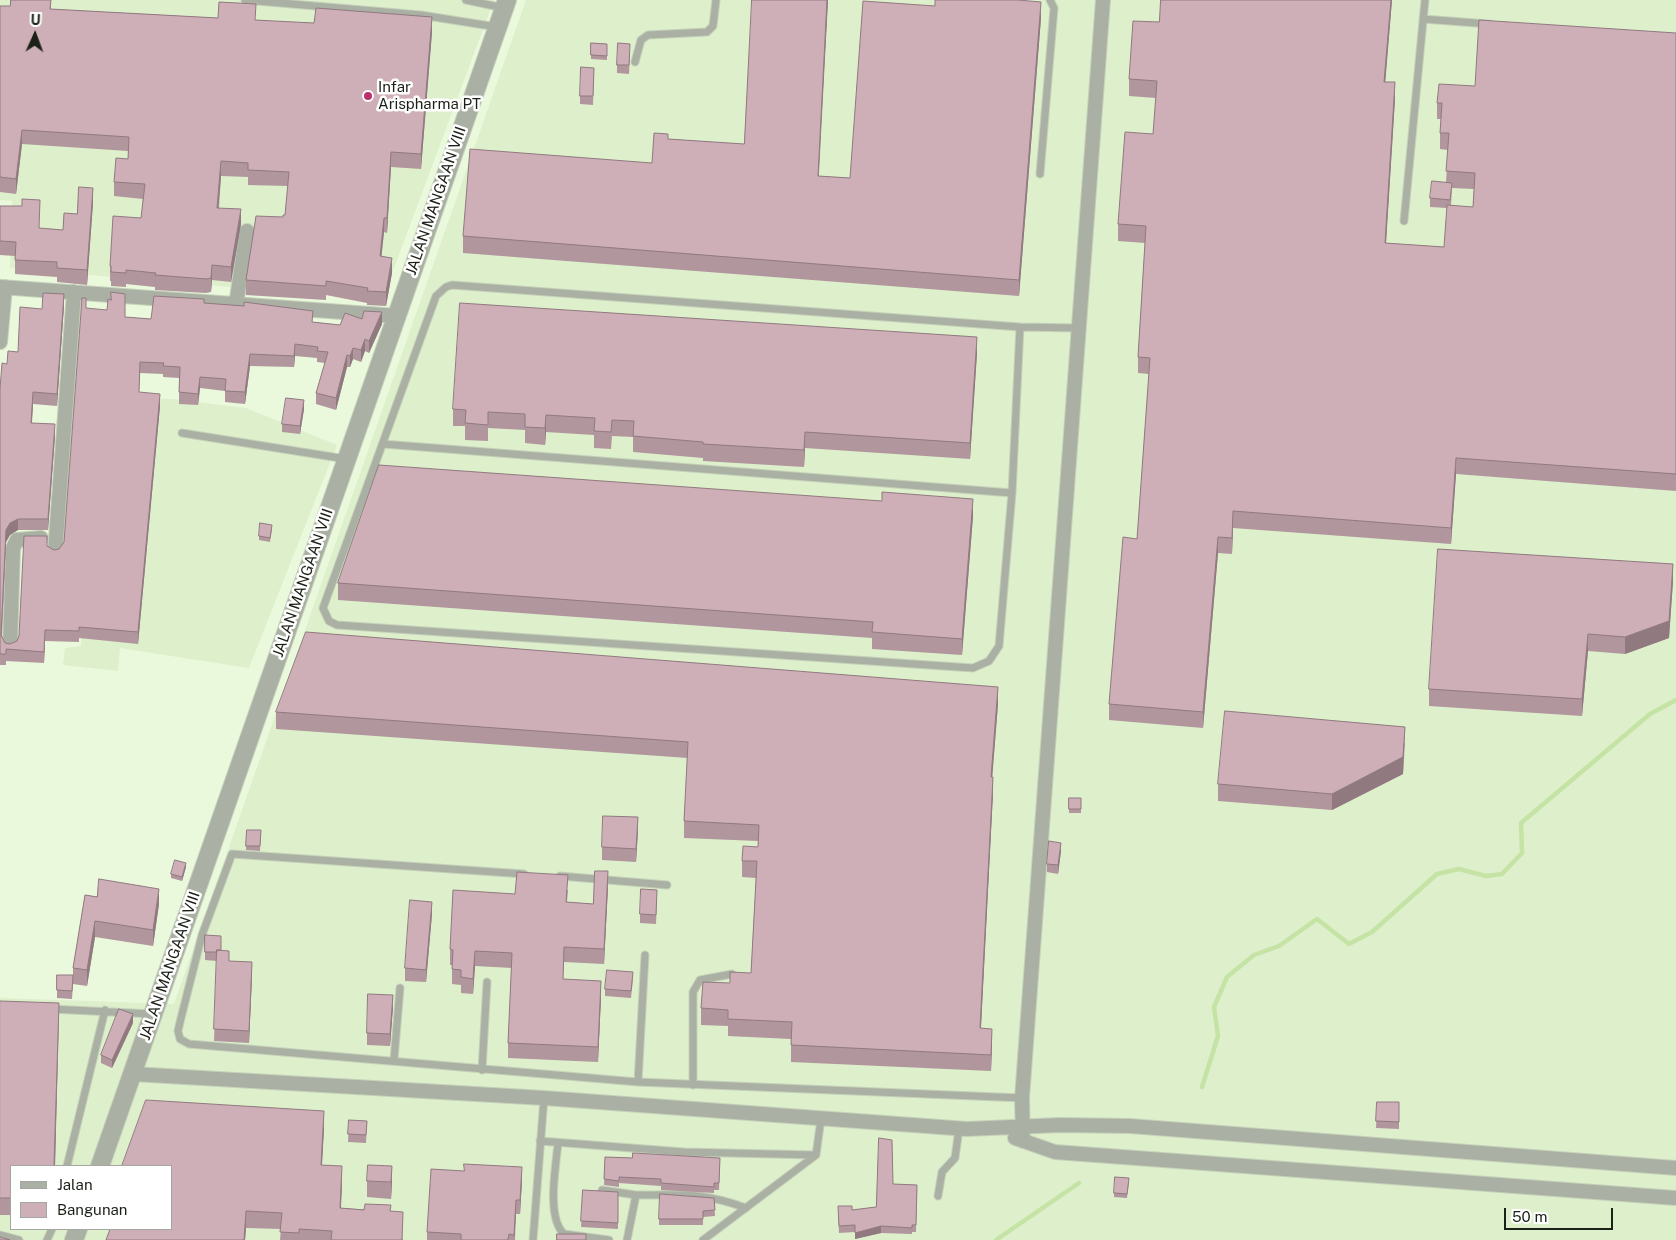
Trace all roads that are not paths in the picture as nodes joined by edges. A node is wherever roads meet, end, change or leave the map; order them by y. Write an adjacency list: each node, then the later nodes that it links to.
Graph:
1 (245, 0): 2 (lane)
2 (254, 0): 11 (lane)
3 (466, 0): 8 (lane)
4 (716, 0): 12 (lane)
5 (1050, 0): 13 (lane)
6 (1103, 0): 21 (street)
7 (1425, 0): 9 (lane)
8 (505, 4): 11 (street, JALAN MANGAAN VIII)
9 (1423, 19): 10 (lane); 14 (lane)
10 (1501, 25)
11 (497, 27): 19 (street, JALAN MANGAAN VIII)
12 (635, 62)
13 (1040, 174)
14 (1404, 221)
15 (247, 230): 18 (street)
16 (2, 287): 17 (street); 22 (street)
17 (74, 292): 18 (street); 27 (street)
18 (236, 305): 19 (street)
19 (396, 316): 25 (street, JALAN MANGAAN VIII)
20 (1020, 326): 21 (lane); 24 (lane); 26 (lane)
21 (1079, 328): 44 (street)
22 (0, 342)
23 (182, 433): 25 (lane)
24 (383, 444): 26 (lane); 26 (lane)
25 (346, 459): 37 (street, JALAN MANGAAN VIII)
26 (1012, 493)
27 (10, 646)
28 (528, 874): 38 (lane)
29 (548, 876): 30 (lane)
30 (667, 885)
31 (644, 955): 41 (lane)
32 (732, 974): 42 (lane)
33 (487, 982): 39 (lane)
34 (400, 988): 38 (lane)
35 (38, 1008): 36 (lane)
36 (105, 1010): 37 (lane); 51 (lane)
37 (152, 1014): 40 (street, JALAN MANGAAN VIII)
38 (394, 1060): 39 (lane)
39 (482, 1070): 41 (lane)
40 (132, 1074): 43 (street); 52 (street, JALAN MANGAAN VIII)
41 (638, 1082): 42 (lane)
42 (693, 1085): 44 (lane)
43 (544, 1098): 45 (street); 48 (lane)
44 (1022, 1098): 47 (street)
45 (821, 1119): 46 (street); 50 (lane)
46 (958, 1129): 47 (street); 56 (lane)
47 (1022, 1134): 53 (street); 57 (street)
48 (540, 1141): 49 (lane); 61 (lane)
49 (558, 1142): 50 (lane); 62 (lane)
50 (816, 1155): 58 (lane)
51 (67, 1165)
52 (100, 1165)
53 (1676, 1168)
54 (602, 1190): 55 (lane)
55 (636, 1195): 58 (lane); 63 (lane)
56 (938, 1196)
57 (1676, 1198)
58 (746, 1208): 64 (lane)
59 (0, 1235): 60 (lane)
60 (19, 1240)
61 (533, 1240)
62 (609, 1240)
63 (627, 1240)
64 (703, 1240)

